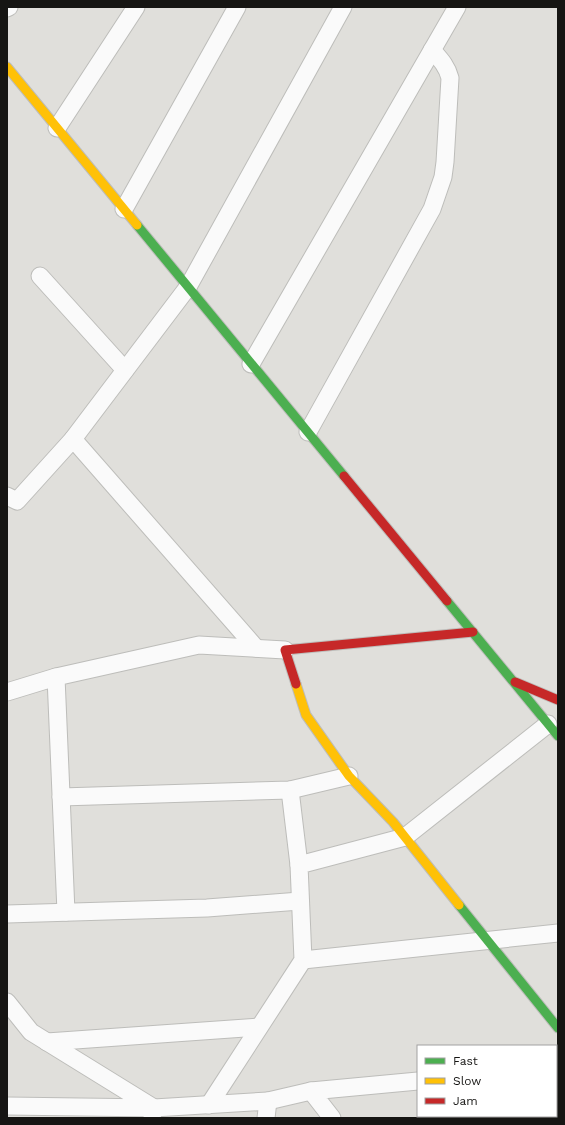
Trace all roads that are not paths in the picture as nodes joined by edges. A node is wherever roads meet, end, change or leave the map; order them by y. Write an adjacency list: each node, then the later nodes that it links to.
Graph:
1 (136, 7): 7 (street)
2 (237, 7): 8 (street)
3 (342, 7): 10 (street)
4 (456, 7): 5 (street)
5 (432, 50): 11 (street); 13 (street)
6 (7, 67): 7 (main road)
7 (57, 128): 8 (main road)
8 (124, 209): 10 (main road)
9 (40, 276): 12 (street)
10 (188, 287): 11 (main road); 12 (street)
11 (251, 364): 13 (main road)
12 (125, 370): 14 (street)
13 (308, 432): 16 (main road)
14 (73, 439): 15 (street); 17 (street)
15 (7, 496)
16 (473, 632): 18 (main road); 20 (main road)
17 (256, 648): 18 (street); 19 (street)
18 (285, 650): 24 (main road)
19 (56, 678): 21 (street); 26 (street)
20 (513, 682): 22 (main road); 23 (main road)
21 (7, 692)
22 (558, 700)
23 (553, 730): 27 (street)
24 (348, 776): 25 (street); 27 (main road)
25 (290, 790): 26 (street); 28 (street)
26 (61, 797): 30 (street)
27 (405, 837): 28 (street); 33 (main road)
28 (299, 865): 29 (street)
29 (300, 901): 30 (street); 34 (street)
30 (66, 912): 31 (street)
31 (7, 914)
32 (558, 933): 33 (street)
33 (489, 941): 34 (street); 37 (main road)
34 (303, 960): 36 (street)
35 (7, 1002): 38 (street)
36 (259, 1027): 38 (street); 42 (street)
37 (558, 1028)
38 (47, 1042): 44 (street)
39 (417, 1081): 40 (street)
40 (312, 1091): 41 (street); 46 (street)
41 (268, 1101): 42 (street); 45 (street)
42 (209, 1104): 44 (street)
43 (7, 1106): 44 (street)
44 (153, 1113)
45 (266, 1118)
46 (332, 1118)

